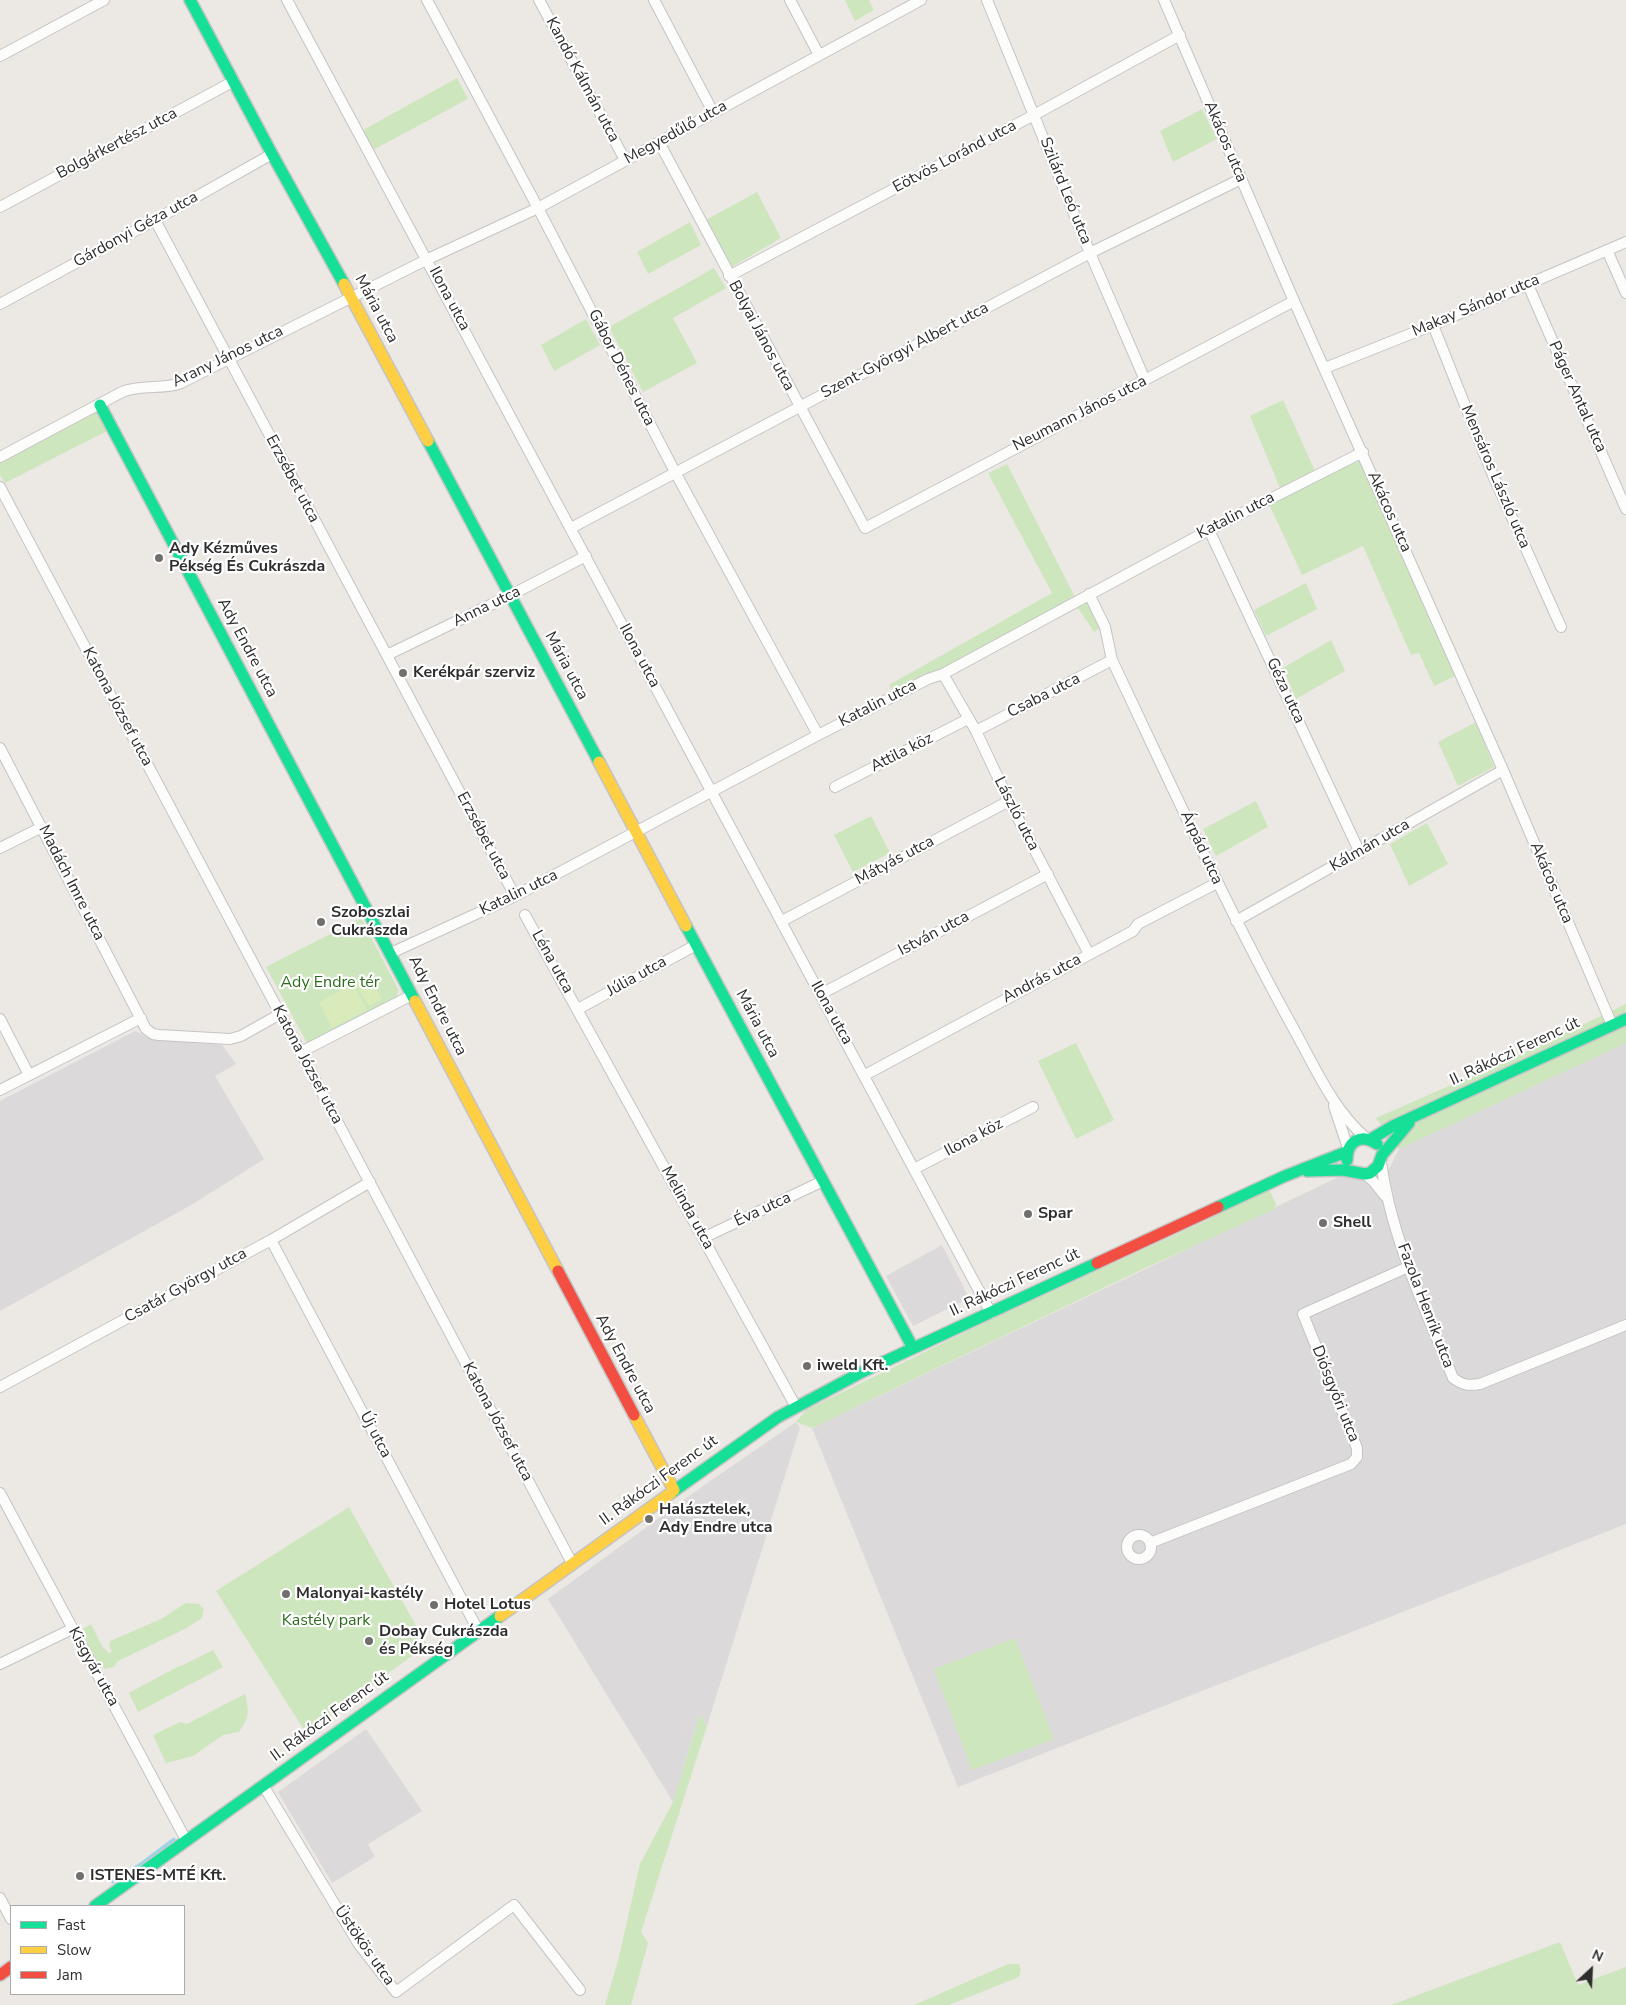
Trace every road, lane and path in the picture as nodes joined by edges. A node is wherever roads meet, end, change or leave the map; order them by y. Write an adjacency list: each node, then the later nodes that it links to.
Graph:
1 (104, 0): 13 (street)
2 (190, 0): 14 (street, Mária utca)
3 (287, 0): 27 (street, Ilona utca)
4 (427, 0): 22 (street, Gábor Dénes utca)
5 (539, 0): 19 (street, Kandó Kálmán utca)
6 (654, 0): 15 (street)
7 (790, 0): 12 (street)
8 (921, 0): 12 (street, Megyedűlő utca)
9 (987, 0): 16 (street, Szilárd Leó utca)
10 (1164, 0): 11 (street, Akácos utca)
11 (1180, 35): 16 (street, Eötvös Loránd utca); 20 (street, Akácos utca)
12 (819, 55): 15 (street, Megyedűlő utca)
13 (0, 56)
14 (234, 82): 18 (street, Mária utca); 21 (street, Bolgárkertész utca)
15 (713, 112): 17 (street, Megyedűlő utca)
16 (1034, 115): 26 (street, Szilárd Leó utca); 28 (street, Eötvös Loránd utca)
17 (659, 142): 19 (street, Megyedűlő utca); 28 (street, Bolyai János utca)
18 (272, 154): 23 (street, Gárdonyi Géza utca); 31 (street, Mária utca)
19 (625, 160): 22 (street, Megyedűlő utca)
20 (1241, 179): 26 (street, Szent-Györgyi Albert utca); 32 (street, Akácos utca)
21 (0, 207)
22 (538, 208): 27 (street, Megyedűlő utca); 42 (street, Gábor Dénes utca)
23 (155, 220): 33 (street, Gárdonyi Géza utca); 35 (street, Erzsébet utca)
24 (1626, 242): 25 (street, Makay Sándor utca)
25 (1607, 250): 29 (street, Makay Sándor utca); 30 (street)
26 (1090, 253): 37 (street, Szilárd Leó utca); 39 (street, Szent-Györgyi Albert utca)
27 (428, 259): 31 (street, Arany János utca); 45 (street, Ilona utca)
28 (729, 276): 39 (street, Bolyai János utca)
29 (1528, 285): 34 (street, Makay Sándor utca); 44 (street, Páger Antal utca)
30 (1626, 292)
31 (351, 296): 35 (street, Arany János utca); 50 (street, Mária utca)
32 (1294, 301): 36 (street, Akácos utca); 37 (street, Neumann János utca)
33 (0, 304)
34 (1433, 325): 36 (street, Makay Sándor utca); 51 (street, Mensáros László utca)
35 (227, 360): 38 (street, Arany János utca); 52 (street, Erzsébet utca)
36 (1325, 368): 40 (street, Akácos utca)
37 (1146, 380): 46 (street, Neumann János utca)
38 (100, 405): 41 (street, Arany János utca); 74 (street, Ady Endre utca)
39 (799, 406): 42 (street, Szent-Györgyi Albert utca); 46 (street, Bolyai János utca)
40 (1363, 452): 47 (street, Katalin utca); 59 (street, Akácos utca)
41 (0, 457)
42 (675, 472): 45 (street, Szent-Györgyi Albert utca); 57 (street, Gábor Dénes utca)
43 (0, 488): 79 (street, Katona József utca)
44 (1626, 509)
45 (571, 528): 48 (street, Ilona utca)
46 (865, 528)
47 (1209, 530): 49 (street, Katalin utca); 66 (street, Géza utca)
48 (586, 556): 50 (street, Anna utca); 61 (street, Ilona utca)
49 (1089, 594): 53 (street, Árpád utca); 54 (street, Katalin utca)
50 (511, 595): 52 (street, Anna utca); 64 (street, Mária utca)
51 (1561, 627)
52 (387, 655): 69 (street, Erzsébet utca)
53 (1112, 660): 56 (street, Csaba utca); 68 (street, Árpád utca)
54 (943, 674): 55 (street, László utca); 57 (street, Katalin utca)
55 (968, 719): 56 (street, László utca); 60 (street, Attila köz)
56 (976, 731): 62 (street, László utca)
57 (818, 735): 61 (street, Katalin utca)
58 (0, 748): 63 (street, Madách Imre utca)
59 (1503, 770): 66 (street, Kálmán utca); 83 (street, Akácos utca)
60 (835, 787)
61 (712, 792): 64 (street, Katalin utca); 71 (street, Ilona utca)
62 (1008, 801): 67 (street, László utca); 71 (street, Mátyás utca)
63 (42, 827): 65 (street); 80 (street, Madách Imre utca)
64 (636, 832): 69 (street, Katalin utca); 73 (street, Mária utca)
65 (0, 848)
66 (1360, 853): 72 (street, Kálmán utca)
67 (1048, 874): 75 (street, László utca); 76 (street, István utca)
68 (1217, 883): 72 (street, Árpád utca); 75 (street, András utca)
69 (515, 896): 74 (street, Katalin utca)
70 (525, 914): 78 (street, Léna utca)
71 (782, 921): 76 (street, Ilona utca)
72 (1236, 921): 88 (street, Árpád utca)
73 (696, 945): 78 (street, Júlia utca); 97 (street, Mária utca)
74 (391, 953): 77 (street, Ady Endre utca)
75 (1089, 954): 85 (street, András utca)
76 (821, 994): 85 (street, Ilona utca)
77 (412, 995): 84 (street); 108 (street, Ady Endre utca)
78 (578, 1009): 100 (street, Melinda utca)
79 (280, 1014): 80 (street, Madách Imre utca); 84 (street, Katona József utca)
80 (141, 1018): 86 (street)
81 (0, 1019): 86 (street)
82 (1626, 1019): 83 (street, II. Rákóczi Ferenc út)
83 (1612, 1025): 90 (street, II. Rákóczi Ferenc út)
84 (301, 1052): 98 (street, Katona József utca)
85 (865, 1074): 94 (street, Ilona utca)
86 (30, 1075): 87 (street)
87 (0, 1090)
88 (1331, 1095): 91 (street, Árpád utca); 92 (street, Árpád utca)
89 (1033, 1107): 94 (street, Ilona köz)
90 (1417, 1115): 91 (street, II. Rákóczi Ferenc út); 93 (street, II. Rákóczi Ferenc út)
91 (1369, 1138): 92 (street, II. Rákóczi Ferenc út); 93 (street)
92 (1347, 1150): 95 (street, II. Rákóczi Ferenc út); 96 (street)
93 (1382, 1158): 96 (street, II. Rákóczi Ferenc út); 99 (street)
94 (914, 1169): 103 (street, Ilona utca)
95 (1296, 1172): 96 (street, II. Rákóczi Ferenc út); 103 (street, II. Rákóczi Ferenc út)
96 (1359, 1172): 99 (street)
97 (823, 1181): 100 (street, Éva utca); 105 (street, Mária utca)
98 (370, 1182): 101 (street, Csatár György utca); 111 (street, Katona József utca)
99 (1387, 1199): 102 (street, Fazola Henrik utca)
100 (703, 1238): 107 (street, Melinda utca)
101 (271, 1240): 106 (street, Csatár György utca); 113 (street, Új utca)
102 (1408, 1267): 104 (street, Fazola Henrik utca); 110 (street, Diósgyőri utca)
103 (992, 1313): 105 (street, II. Rákóczi Ferenc út)
104 (1626, 1325)
105 (913, 1348): 107 (street, II. Rákóczi Ferenc út)
106 (0, 1387)
107 (796, 1407): 108 (street, II. Rákóczi Ferenc út)
108 (674, 1490): 111 (street, II. Rákóczi Ferenc út)
109 (0, 1493): 112 (street, Kisgyár utca)
110 (1150, 1543)
111 (572, 1563): 113 (street, II. Rákóczi Ferenc út)
112 (72, 1629): 114 (street); 116 (street, Kisgyár utca)
113 (478, 1630): 115 (street, II. Rákóczi Ferenc út)
114 (0, 1664)
115 (263, 1785): 116 (street, II. Rákóczi Ferenc út); 120 (street, Üstökös utca)
116 (186, 1840): 118 (street, II. Rákóczi Ferenc út)
117 (0, 1898): 119 (street)
118 (96, 1905)
119 (10, 1917)
120 (580, 1990)

